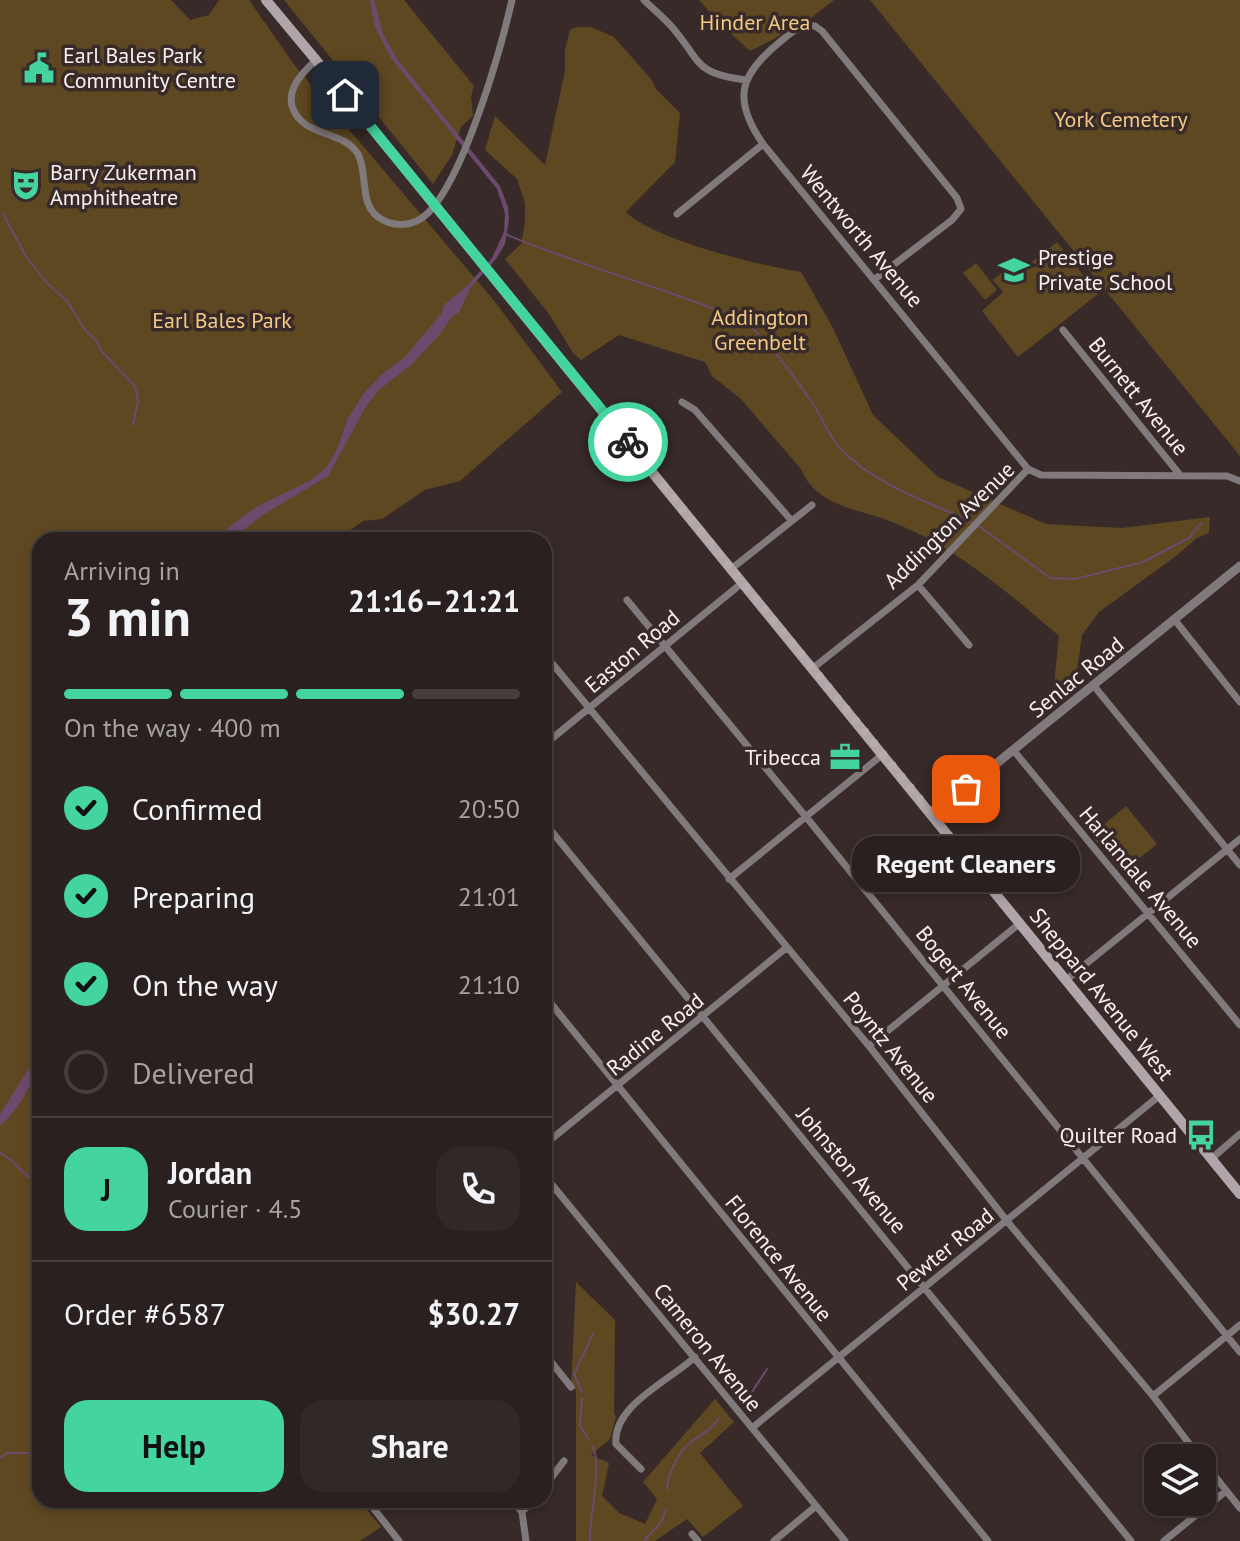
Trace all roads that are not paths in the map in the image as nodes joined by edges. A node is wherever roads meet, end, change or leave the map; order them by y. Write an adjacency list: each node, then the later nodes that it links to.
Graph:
1 (266, 0): 4 (main road, Sheppard Avenue West)
2 (512, 0): 4 (street)
3 (644, 0): 5 (street)
4 (316, 60): 17 (main road, Sheppard Avenue West, bridge)
5 (746, 80): 6 (street, Wentworth Avenue); 8 (street)
6 (763, 144): 7 (street); 8 (street, Wentworth Avenue)
7 (677, 214)
8 (875, 279): 11 (street, Wentworth Avenue)
9 (1063, 330): 12 (street, Burnett Avenue)
10 (682, 402): 15 (street)
11 (1028, 469): 12 (street, Addington Avenue); 19 (street, Addington Avenue)
12 (1180, 475): 13 (street, Burnett Avenue)
13 (1240, 481)
14 (812, 505): 15 (street)
15 (791, 520): 17 (street)
16 (1240, 566): 21 (street, Senlac Road)
17 (731, 569): 18 (main road, Sheppard Avenue West)
18 (742, 583): 23 (street, Easton Road); 25 (main road, Sheppard Avenue West)
19 (918, 585): 22 (street); 25 (street, Addington Avenue)
20 (627, 600): 23 (street, Bogert Avenue)
21 (1174, 619): 26 (street, Senlac Road); 27 (street)
22 (969, 645)
23 (663, 647): 28 (street, Easton Road); 33 (street, Bogert Avenue)
24 (552, 663): 28 (street, Poyntz Avenue)
25 (813, 668): 31 (main road, Sheppard Avenue West)
26 (1094, 686): 30 (street, Senlac Road); 36 (street)
27 (1240, 702)
28 (590, 709): 29 (street, Easton Road); 38 (street, Poyntz Avenue)
29 (552, 739)
30 (1014, 751): 32 (street, Senlac Road); 39 (street, Harlandale Avenue)
31 (882, 755): 32 (main road, Sheppard Avenue West); 33 (street)
32 (933, 815): 40 (main road, Sheppard Avenue West)
33 (806, 816): 38 (street); 43 (street, Bogert Avenue)
34 (552, 832): 45 (street, Johnston Avenue)
35 (1240, 839): 36 (street)
36 (1227, 849): 37 (street); 39 (street)
37 (1240, 865)
38 (729, 879): 41 (street, Poyntz Avenue)
39 (1149, 915): 42 (street); 46 (street, Harlandale Avenue)
40 (1019, 924): 42 (main road, Sheppard Avenue West); 43 (street)
41 (786, 948): 45 (street, Radine Road); 47 (street, Poyntz Avenue)
42 (1066, 980): 49 (main road, Sheppard Avenue West)
43 (944, 987): 47 (street); 52 (street, Bogert Avenue)
44 (552, 1005): 48 (street, Florence Avenue)
45 (703, 1018): 48 (street, Radine Road); 57 (street, Johnston Avenue)
46 (1240, 1025)
47 (869, 1046): 56 (street, Poyntz Avenue)
48 (618, 1086): 51 (street, Radine Road); 62 (street, Florence Avenue)
49 (1159, 1096): 52 (street, Pewter Road); 53 (main road, Sheppard Avenue West)
50 (1240, 1134): 53 (street)
51 (552, 1139)
52 (1083, 1158): 56 (street, Pewter Road); 59 (street, Bogert Avenue)
53 (1211, 1159): 55 (main road, Sheppard Avenue West)
54 (552, 1185): 61 (street, Cameron Avenue)
55 (1240, 1194)
56 (1007, 1221): 57 (street, Pewter Road); 65 (street, Poyntz Avenue)
57 (926, 1287): 62 (street, Pewter Road); 84 (street, Johnston Avenue)
58 (1240, 1325): 59 (street)
59 (1226, 1335): 60 (street, Bogert Avenue); 65 (street)
60 (1240, 1352)
61 (695, 1357): 66 (street, Cameron Avenue); 69 (street)
62 (837, 1358): 66 (street, Pewter Road); 83 (street, Florence Avenue)
63 (552, 1363): 64 (street)
64 (571, 1387)
65 (1153, 1396): 67 (street, Poyntz Avenue)
66 (752, 1428): 73 (street, Cameron Avenue)
67 (1190, 1444)
68 (564, 1461): 70 (street)
69 (641, 1469)
70 (552, 1477)
71 (1216, 1478): 72 (street, Poyntz Avenue)
72 (1226, 1491): 77 (street, Poyntz Avenue); 85 (street)
73 (816, 1506): 81 (street); 82 (street, Cameron Avenue)
74 (373, 1508): 79 (street)
75 (519, 1508): 78 (street)
76 (526, 1508): 78 (street)
77 (1240, 1508)
78 (522, 1512): 80 (street)
79 (399, 1541)
80 (526, 1541)
81 (774, 1541)
82 (845, 1541)
83 (988, 1541)
84 (1131, 1541)
85 (1164, 1541)

